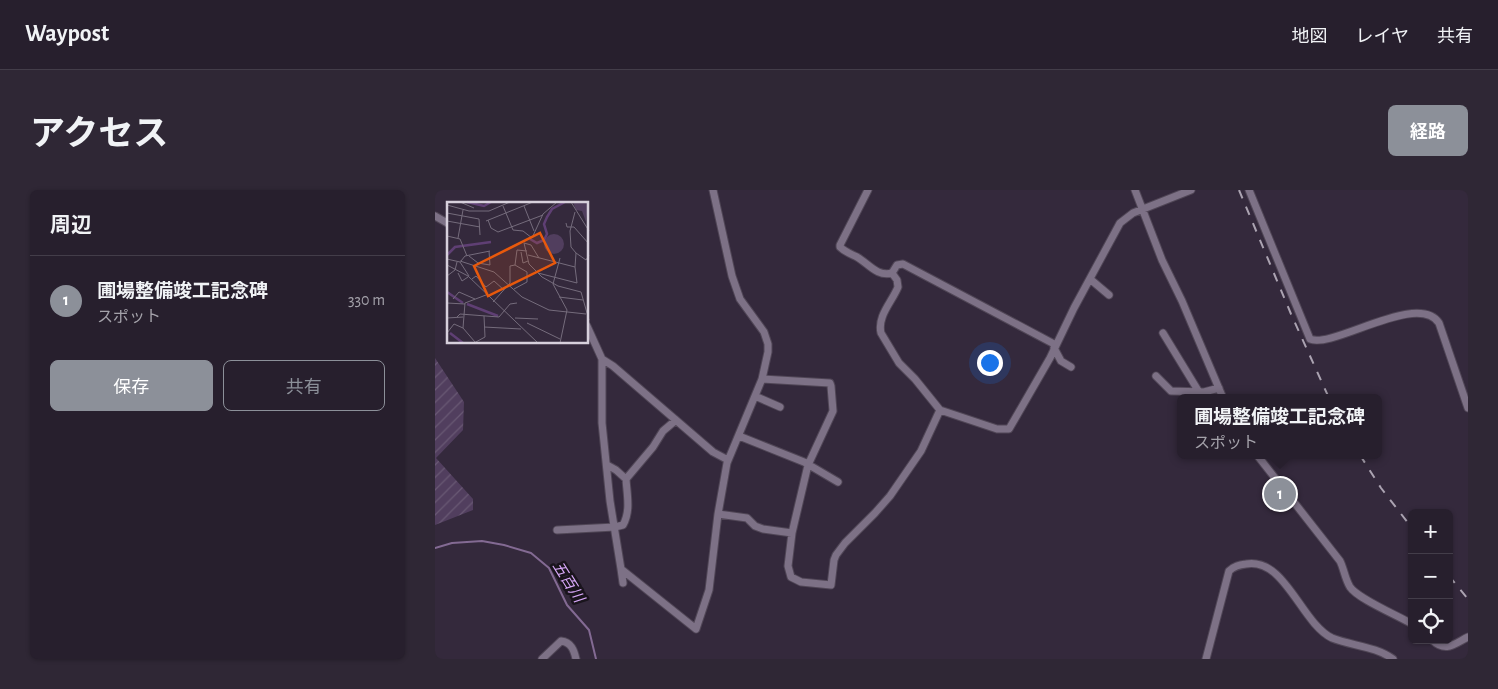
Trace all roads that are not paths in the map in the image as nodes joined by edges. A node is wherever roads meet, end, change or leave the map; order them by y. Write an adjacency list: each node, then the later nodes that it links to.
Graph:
1 (713, 190): 18 (street)
2 (868, 190): 9 (street)
3 (1135, 190): 6 (street)
4 (1191, 190): 6 (street)
5 (1249, 190): 24 (street)
6 (1142, 209): 10 (street); 19 (street)
7 (435, 216): 8 (street)
8 (447, 223)
9 (892, 273): 14 (street); 25 (street)
10 (1090, 279): 11 (street); 14 (street)
11 (1109, 295)
12 (589, 330): 15 (street)
13 (1163, 333): 20 (street)
14 (1055, 346): 16 (street); 25 (street)
15 (602, 359): 26 (street); 30 (street)
16 (1071, 367)
17 (1156, 376): 20 (street)
18 (762, 378): 22 (street); 31 (street)
19 (1219, 388): 20 (street); 21 (street)
20 (1199, 392)
21 (1221, 394)
22 (755, 396): 23 (street); 27 (street)
23 (780, 407)
24 (1468, 407)
25 (940, 410): 37 (street)
26 (676, 420): 29 (street); 32 (street)
27 (739, 436): 29 (street); 31 (street)
28 (1260, 459): 40 (street)
29 (728, 460): 34 (street)
30 (607, 465): 32 (street); 35 (street)
31 (808, 465): 33 (street); 37 (street)
32 (626, 479): 35 (street)
33 (838, 482)
34 (718, 514): 37 (street); 38 (street)
35 (615, 528): 36 (street); 38 (street)
36 (557, 530)
37 (792, 533)
38 (621, 569): 39 (street)
39 (623, 583)
40 (1408, 622)
41 (1468, 637): 44 (street)
42 (1437, 644): 43 (street)
43 (1452, 644)
44 (1453, 644)
45 (542, 659): 46 (street)
46 (576, 659)
47 (1206, 659): 48 (street)
48 (1393, 659)

